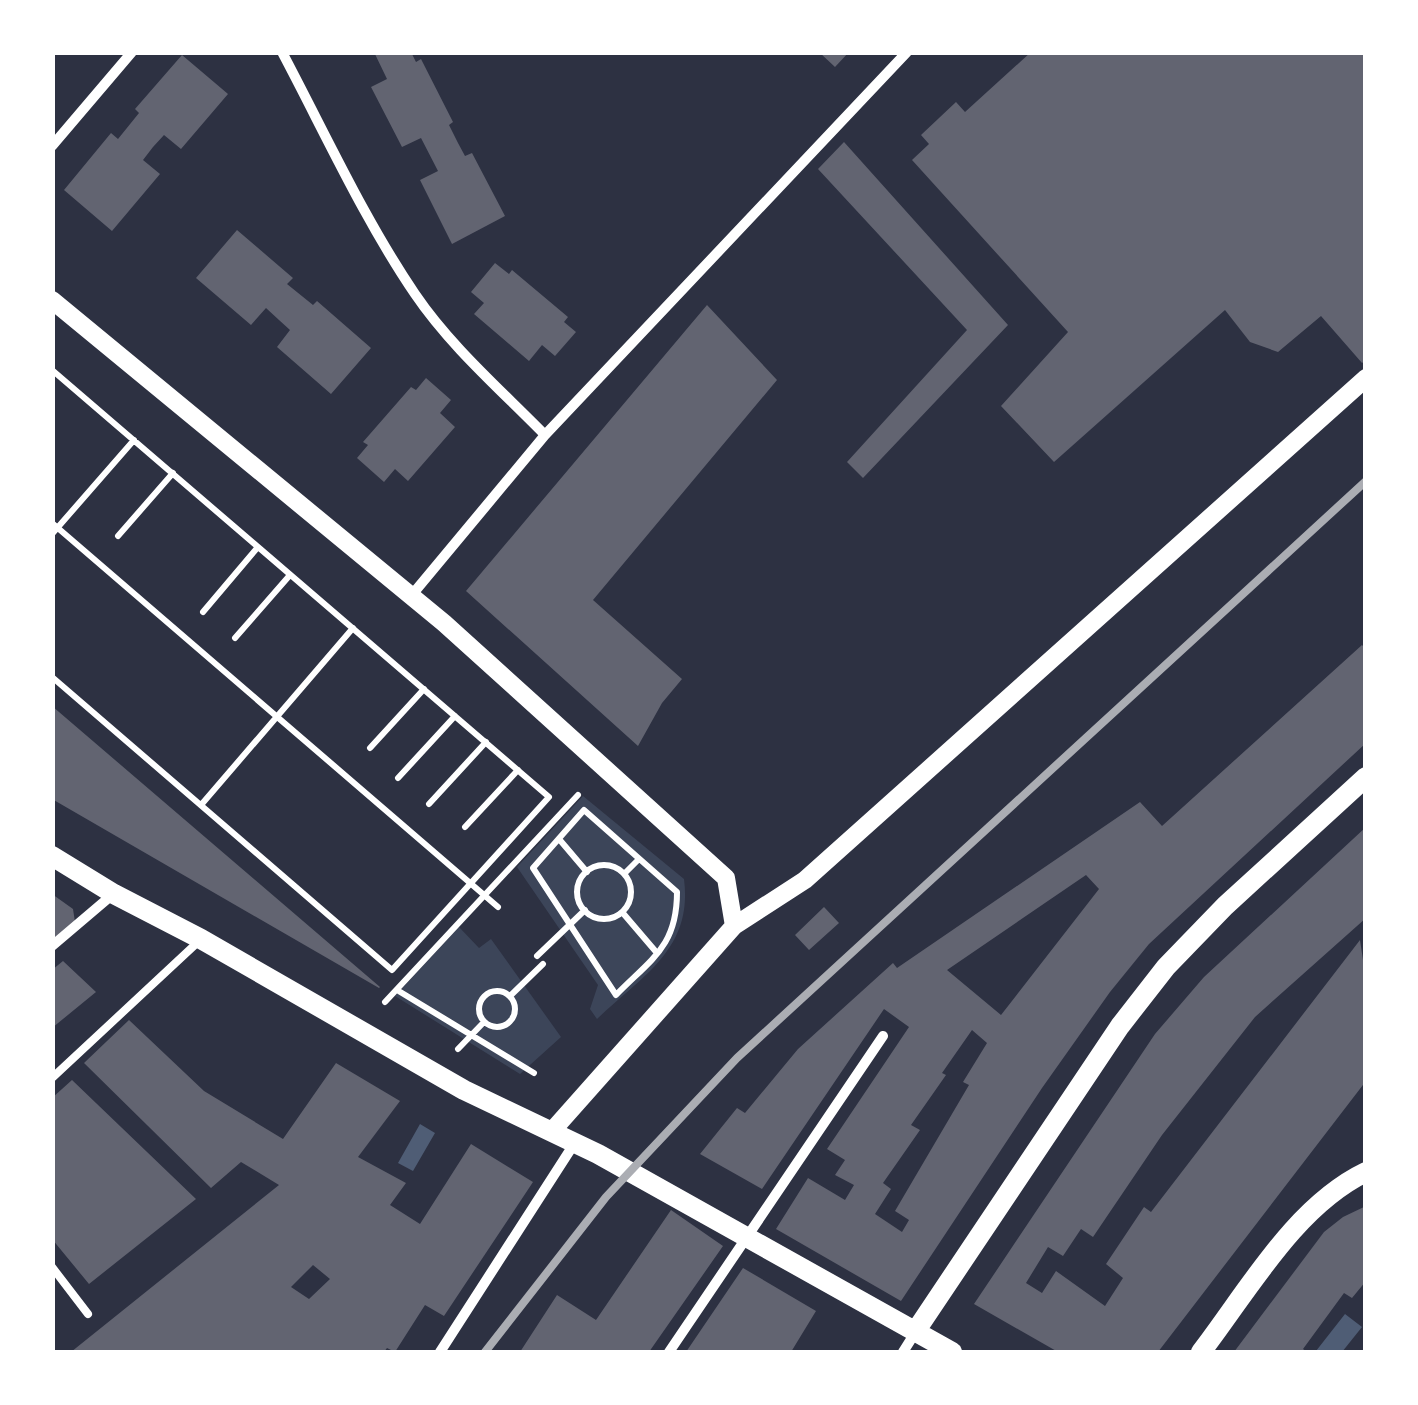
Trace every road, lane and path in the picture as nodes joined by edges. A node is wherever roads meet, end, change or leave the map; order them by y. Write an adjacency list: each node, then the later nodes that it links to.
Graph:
1 (132, 52): 4 (street)
2 (282, 52): 8 (street)
3 (908, 52): 8 (street)
4 (52, 146)
5 (52, 300): 15 (street)
6 (52, 370): 9 (path)
7 (1366, 378): 44 (street)
8 (545, 435): 15 (street)
9 (134, 440): 10 (path); 11 (path)
10 (173, 472): 12 (path); 13 (path)
11 (54, 528): 21 (path)
12 (118, 536)
13 (258, 547): 14 (path); 16 (path)
14 (290, 574): 17 (path); 18 (path)
15 (411, 596): 44 (street)
16 (203, 612)
17 (353, 628): 20 (path); 21 (path)
18 (235, 638)
19 (52, 677): 30 (path)
20 (424, 689): 22 (path); 24 (path)
21 (277, 716): 30 (path); 37 (path)
22 (455, 716): 23 (path); 27 (path)
23 (486, 742): 25 (path); 29 (path)
24 (370, 748)
25 (518, 770): 31 (path); 37 (path)
26 (1366, 777): 65 (main road)
27 (398, 778)
28 (578, 796): 39 (path)
29 (429, 804)
30 (200, 805): 37 (path)
31 (465, 827)
32 (560, 838): 34 (path); 35 (path); 43 (path)
33 (52, 856): 38 (main road)
34 (639, 859): 36 (path); 47 (path)
35 (587, 872): 36 (path); 41 (path)
36 (624, 874): 42 (path)
37 (471, 884): 39 (path)
38 (114, 894): 45 (main road); 46 (street)
39 (484, 894): 40 (path); 50 (path)
40 (498, 907)
41 (585, 910): 42 (path); 43 (path)
42 (622, 912): 47 (path)
43 (570, 924): 47 (path); 48 (path)
44 (734, 926): 59 (street)
45 (201, 939): 58 (lane); 59 (main road)
46 (52, 946)
47 (658, 952)
48 (537, 956)
49 (543, 964): 51 (path)
50 (397, 990): 52 (path); 54 (path)
51 (510, 996): 53 (path); 53 (path)
52 (386, 1002)
53 (484, 1022): 54 (path)
54 (471, 1034): 56 (path); 57 (path)
55 (883, 1036): 62 (street)
56 (458, 1049)
57 (534, 1072)
58 (52, 1078)
59 (552, 1131): 60 (main road)
60 (575, 1143): 62 (main road); 66 (street)
61 (1366, 1172): 70 (main road)
62 (748, 1236): 65 (main road); 67 (street)
63 (52, 1267): 64 (lane)
64 (88, 1314)
65 (915, 1332): 68 (street); 69 (main road)
66 (440, 1352)
67 (669, 1352)
68 (903, 1352)
69 (952, 1352)
70 (1201, 1352)

